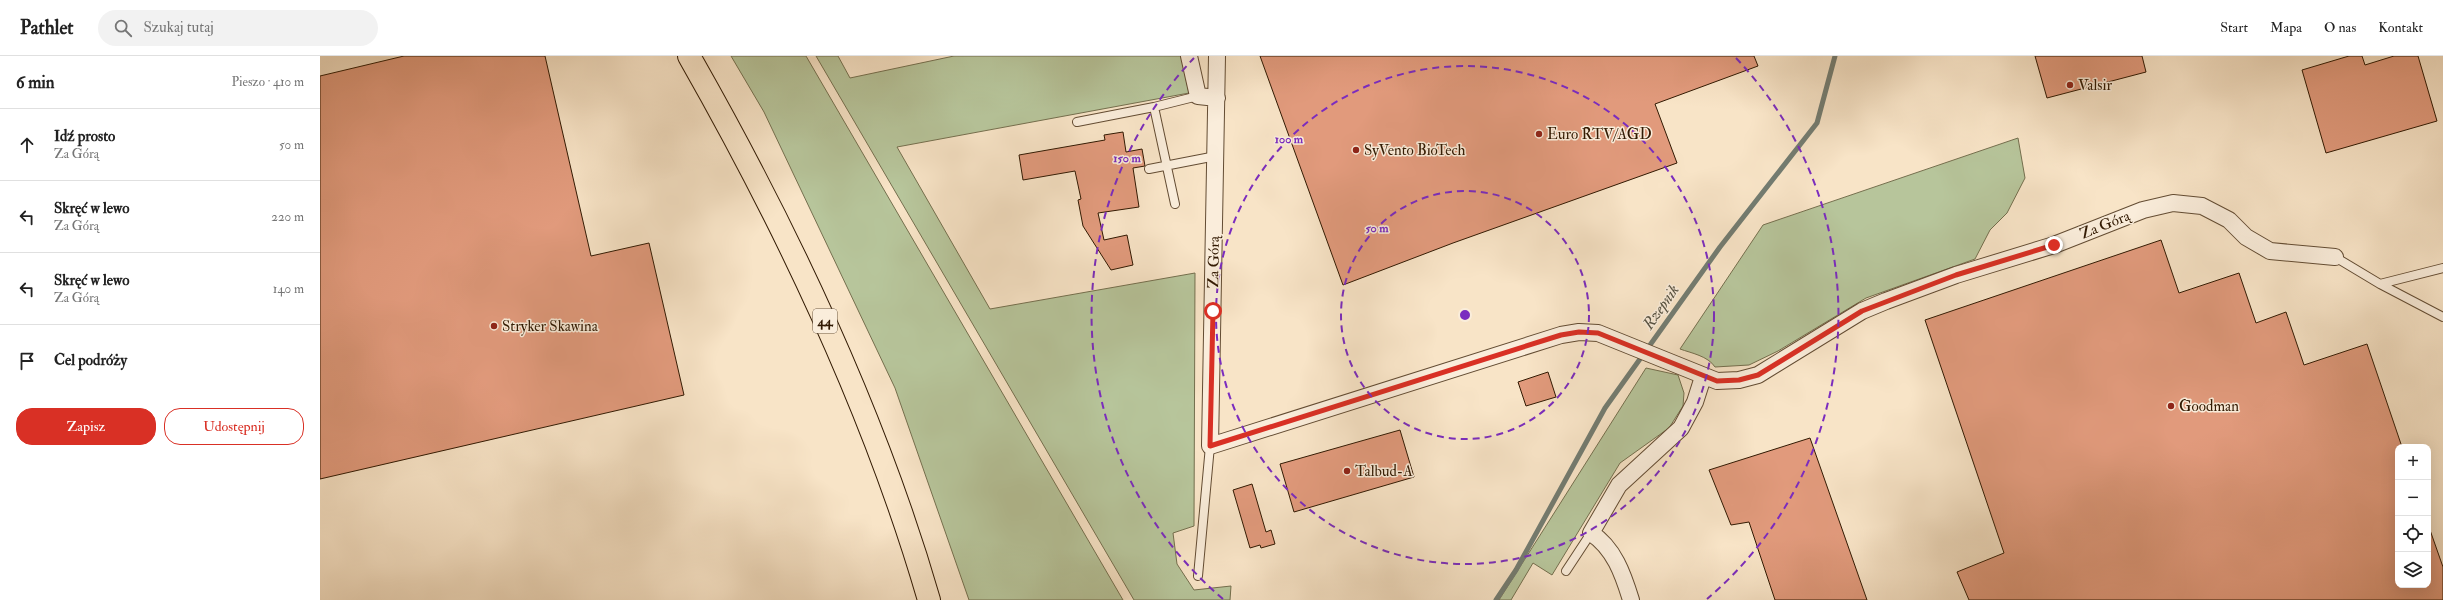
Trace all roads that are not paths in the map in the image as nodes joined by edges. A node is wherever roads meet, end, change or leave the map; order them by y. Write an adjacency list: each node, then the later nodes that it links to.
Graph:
1 (689, 56): 21 (main road, 44)
2 (1189, 56): 4 (street)
3 (1217, 56): 5 (street, Za Górą)
4 (1198, 96): 5 (street); 6 (lane)
5 (1217, 98): 8 (street, Za Górą)
6 (1154, 107): 7 (lane); 9 (lane)
7 (1077, 122)
8 (1216, 156): 9 (lane); 17 (street, Za Górą)
9 (1168, 165): 10 (lane); 11 (lane)
10 (1149, 169)
11 (1175, 204)
12 (2335, 257): 14 (lane); 16 (street, Za Górą)
13 (2443, 268): 14 (lane)
14 (2380, 284): 15 (lane)
15 (2443, 317)
16 (1703, 377): 17 (street, Za Górą); 18 (street)
17 (1210, 446): 20 (lane)
18 (1591, 533): 19 (lane); 22 (street)
19 (1566, 571)
20 (1198, 576)
21 (930, 600)
22 (1632, 600)

